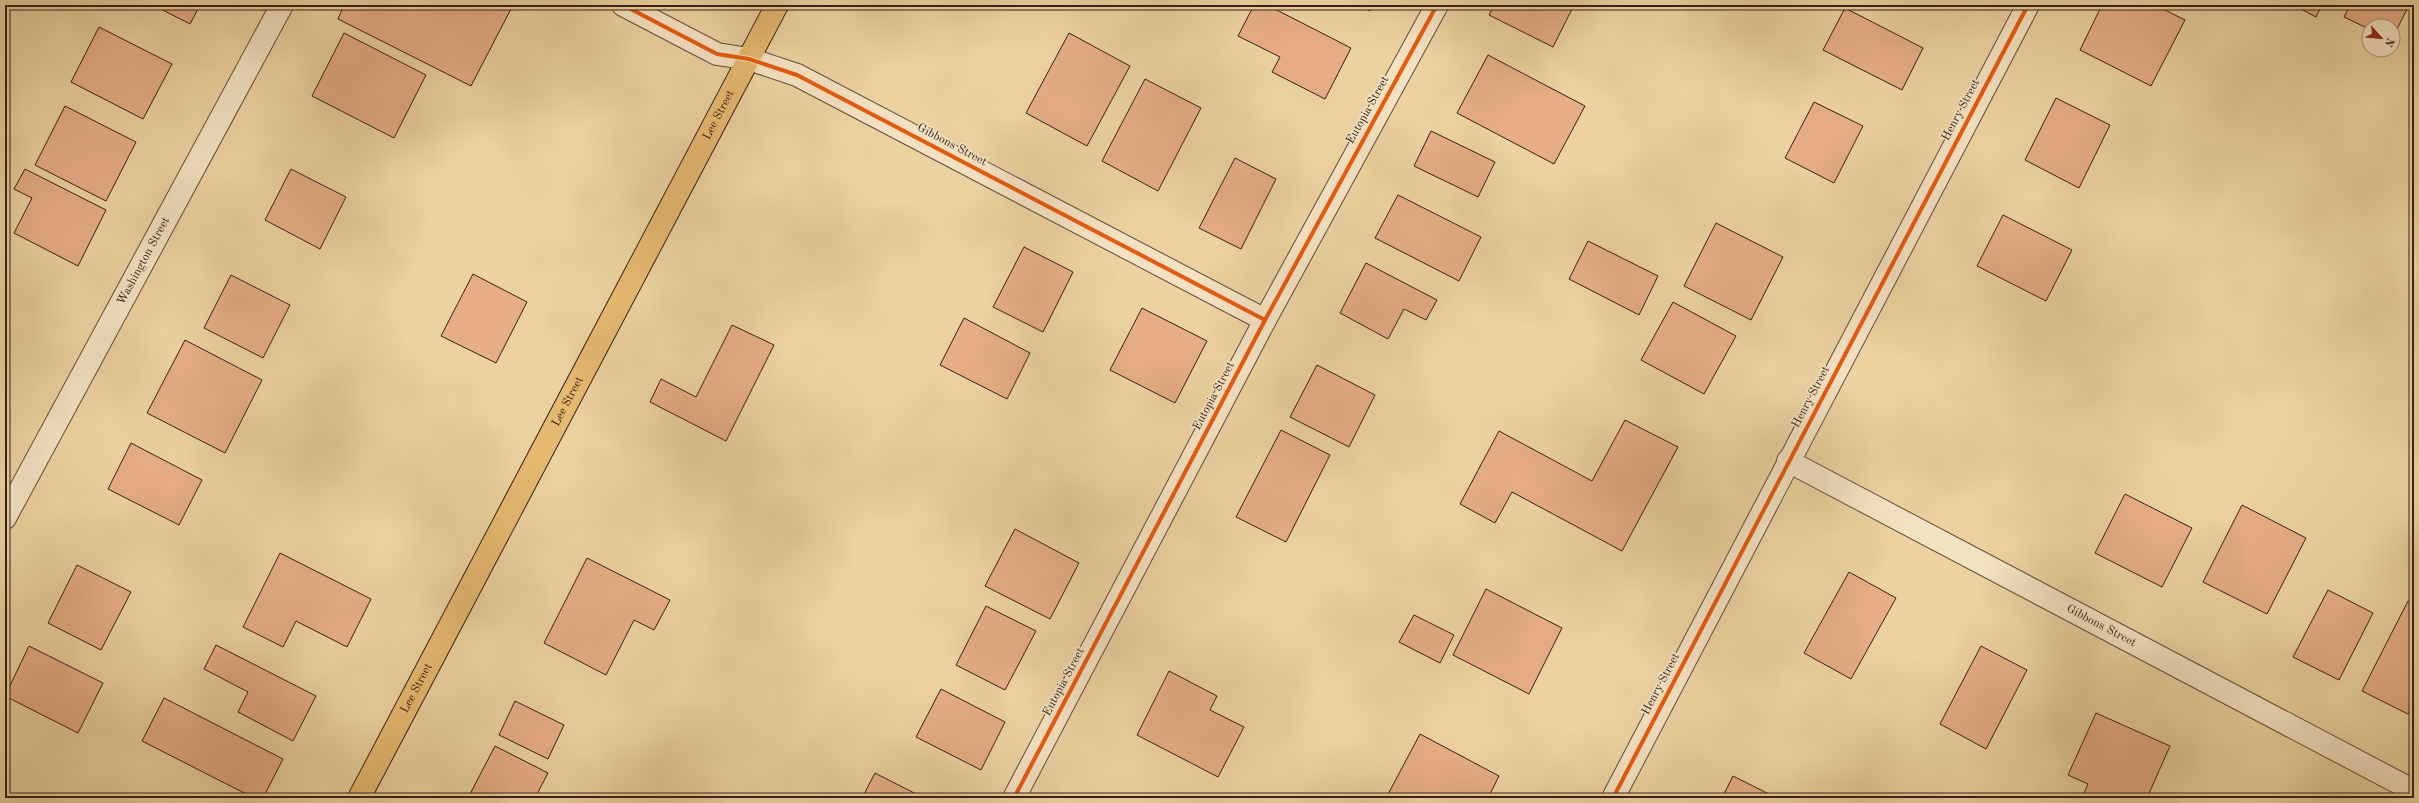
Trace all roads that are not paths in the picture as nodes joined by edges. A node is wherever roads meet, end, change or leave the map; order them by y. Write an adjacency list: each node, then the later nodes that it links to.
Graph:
1 (282, 5): 9 (street, Washington Street)
2 (623, 5): 6 (street, Gibbons Street)
3 (777, 5): 6 (main road, Lee Street)
4 (1437, 5): 7 (street, Eutopia Street)
5 (2028, 5): 8 (street, Henry Street)
6 (749, 59): 7 (street, Gibbons Street); 11 (main road, Lee Street)
7 (1265, 320): 12 (street, Eutopia Street)
8 (1788, 461): 10 (street, Gibbons Street); 13 (street, Henry Street)
9 (5, 518)
10 (2414, 791)
11 (358, 798)
12 (1014, 798)
13 (1613, 798)

